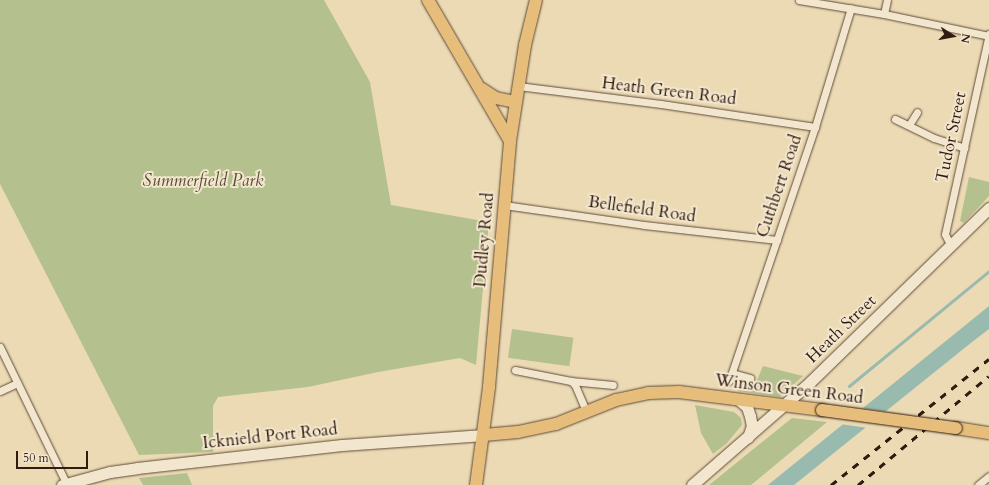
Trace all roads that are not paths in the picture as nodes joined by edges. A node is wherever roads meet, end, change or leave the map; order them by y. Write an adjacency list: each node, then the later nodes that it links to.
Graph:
1 (428, 0): 10 (main road)
2 (536, 0): 9 (main road, Dudley Road)
3 (799, 0): 5 (street)
4 (887, 0): 7 (street)
5 (820, 2): 6 (street)
6 (851, 8): 7 (street); 15 (street, Cuthbert Road)
7 (884, 14): 8 (street)
8 (989, 35): 17 (street, Tudor Street)
9 (518, 86): 11 (main road, Dudley Road); 15 (street, Heath Green Road)
10 (480, 88): 11 (main road); 16 (main road)
11 (515, 102): 16 (main road, Dudley Road)
12 (917, 112): 14 (street)
13 (895, 119): 14 (street)
14 (909, 125): 17 (street)
15 (815, 127): 20 (street, Cuthbert Road)
16 (510, 141): 18 (main road, Dudley Road)
17 (964, 148): 21 (street, Tudor Street)
18 (504, 204): 20 (street, Bellefield Road); 35 (main road, Dudley Road)
19 (989, 208): 21 (main road, Heath Street)
20 (777, 240): 24 (street, Cuthbert Road)
21 (951, 246): 32 (main road, Heath Street)
22 (0, 347): 28 (street)
23 (515, 370): 26 (street)
24 (732, 373): 25 (street); 27 (street, Cuthbert Road)
25 (750, 378)
26 (571, 381): 29 (street); 33 (street)
27 (730, 381)
28 (17, 383): 30 (street); 38 (street)
29 (613, 385)
30 (0, 391)
31 (739, 400): 32 (main road, Winson Green Road); 33 (main road, Winson Green Road); 36 (main road)
32 (784, 405): 34 (main road, Winson Green Road, bridge); 36 (main road, Heath Street)
33 (586, 411): 35 (main road, Winson Green Road)
34 (989, 433)
35 (484, 435): 38 (main road, Icknield Port Road); 39 (main road, Dudley Road)
36 (748, 437): 40 (main road, Heath Street)
37 (989, 476): 41 (street)
38 (64, 484)
39 (476, 485)
40 (692, 485)
41 (978, 485)

